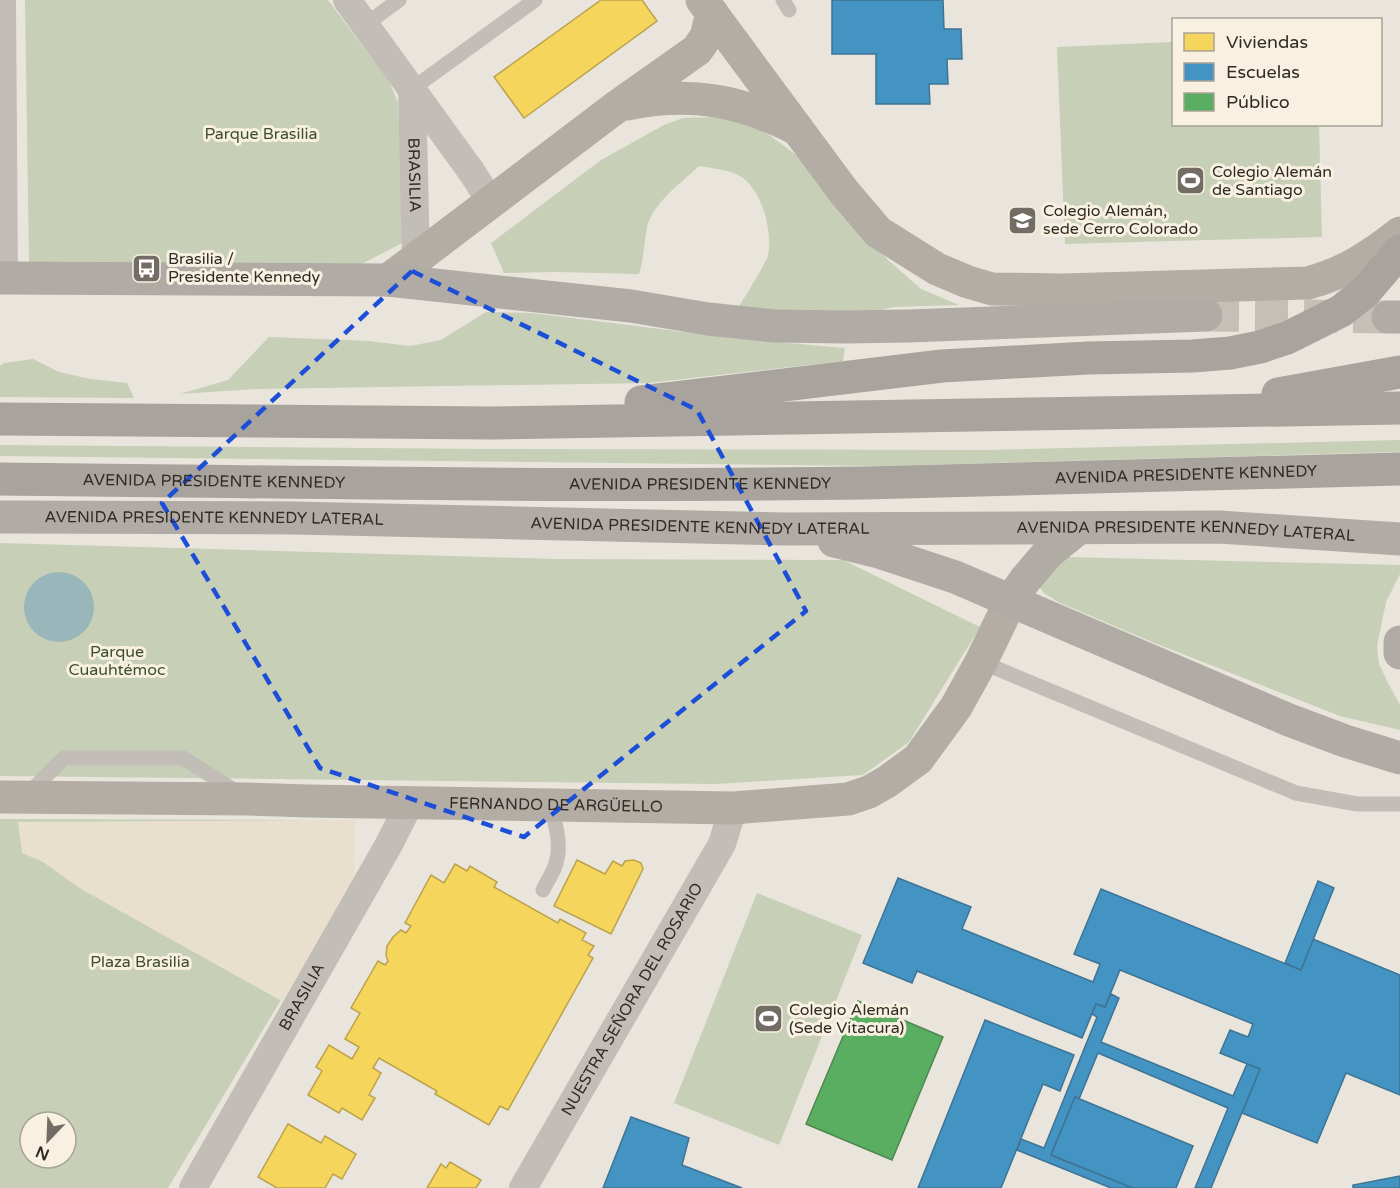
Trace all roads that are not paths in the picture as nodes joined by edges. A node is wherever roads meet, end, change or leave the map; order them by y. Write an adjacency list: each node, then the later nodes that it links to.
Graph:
1 (2, 0): 14 (street)
2 (347, 0): 6 (street, BRASILIA)
3 (399, 0): 6 (lane)
4 (535, 0): 7 (lane)
5 (707, 7): 8 (street); 9 (street)
6 (365, 25): 7 (street, BRASILIA)
7 (412, 89): 10 (street, BRASILIA); 13 (street, BRASILIA)
8 (619, 105): 9 (street); 10 (street)
9 (797, 129): 11 (street)
10 (491, 202): 13 (street)
11 (1400, 233)
12 (1400, 251): 21 (highway)
13 (416, 259): 15 (street)
14 (2, 278): 15 (main road)
15 (388, 280): 16 (main road)
16 (1206, 315)
17 (1400, 372): 19 (highway)
18 (1400, 408): 19 (highway)
19 (1182, 412): 21 (highway)
20 (0, 419): 21 (highway)
21 (491, 423)
22 (1400, 469): 23 (highway, AVENIDA PRESIDENTE KENNEDY)
23 (0, 479)
24 (0, 517): 26 (main road, AVENIDA PRESIDENTE KENNEDY LATERAL)
25 (1079, 528): 26 (main road, AVENIDA PRESIDENTE KENNEDY LATERAL); 27 (main road, AVENIDA PRESIDENTE KENNEDY LATERAL); 28 (main road)
26 (784, 529): 28 (main road)
27 (1400, 539)
28 (1011, 600): 31 (street, FERNANDO DE ARGÜELLO); 32 (main road)
29 (1400, 642): 30 (main road)
30 (1400, 653)
31 (981, 662): 35 (lane); 37 (street, FERNANDO DE ARGÜELLO)
32 (1400, 758)
33 (13, 797): 34 (street, FERNANDO DE ARGÜELLO)
34 (410, 803): 36 (street, FERNANDO DE ARGÜELLO); 39 (street, BRASILIA)
35 (1400, 804)
36 (551, 805): 37 (street, FERNANDO DE ARGÜELLO); 38 (lane)
37 (732, 808): 40 (street, NUESTRA SEÑORA DEL ROSARIO)
38 (543, 890)
39 (193, 1188)
40 (523, 1188)

